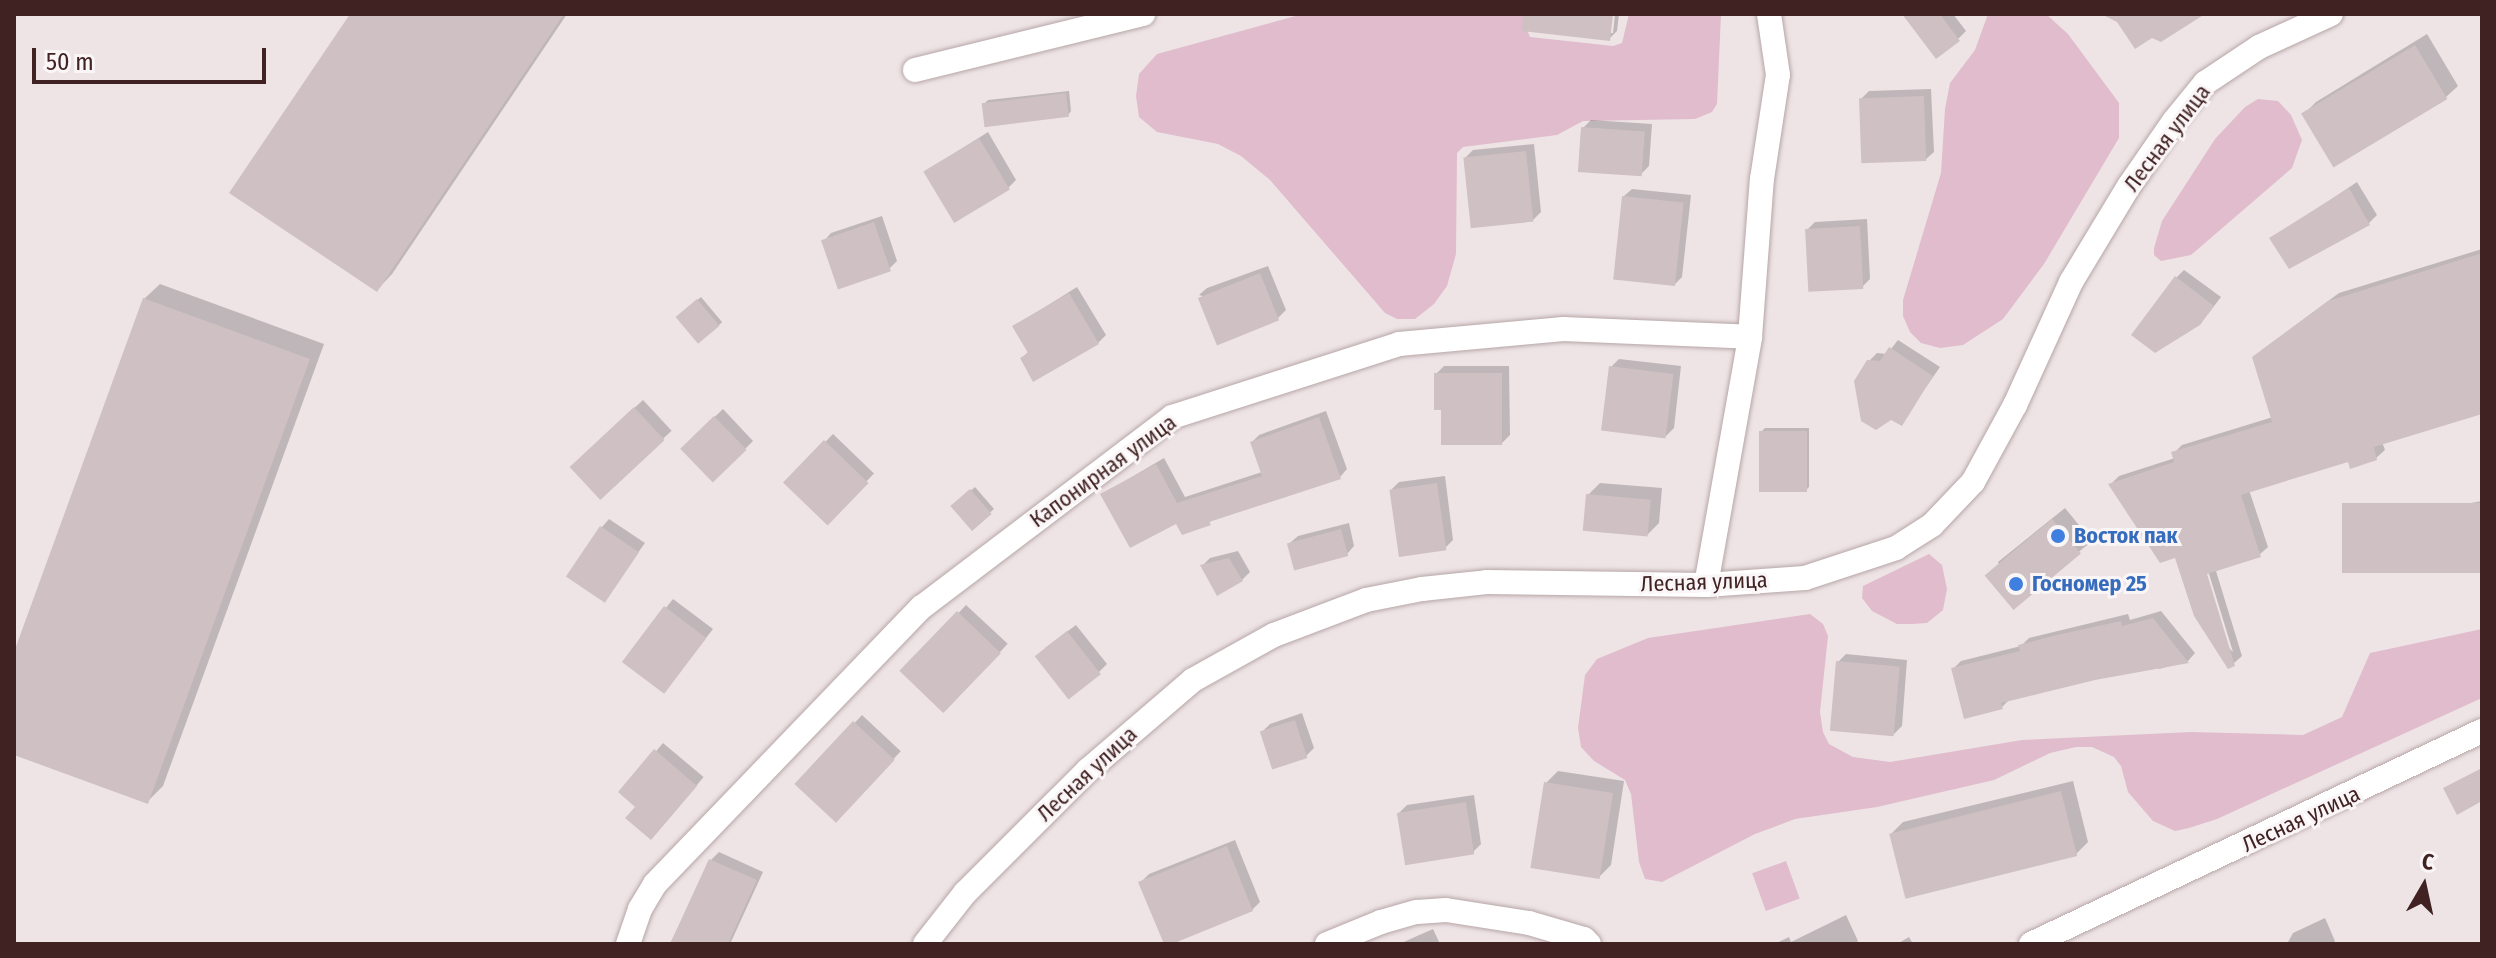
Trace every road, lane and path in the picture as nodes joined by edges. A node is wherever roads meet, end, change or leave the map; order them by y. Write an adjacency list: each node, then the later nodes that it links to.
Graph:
1 (1143, 14): 4 (street)
2 (1769, 14): 5 (street)
3 (2331, 14): 6 (street, Лесная улица)
4 (915, 70)
5 (1750, 337): 6 (street); 9 (street, Капонирная улица)
6 (1706, 585): 10 (street, Лесная улица)
7 (2482, 731): 8 (street, Лесная улица)
8 (2064, 936): 13 (street, Лесная улица)
9 (628, 944)
10 (925, 944)
11 (1327, 944): 12 (street)
12 (1589, 944)
13 (2031, 944)

